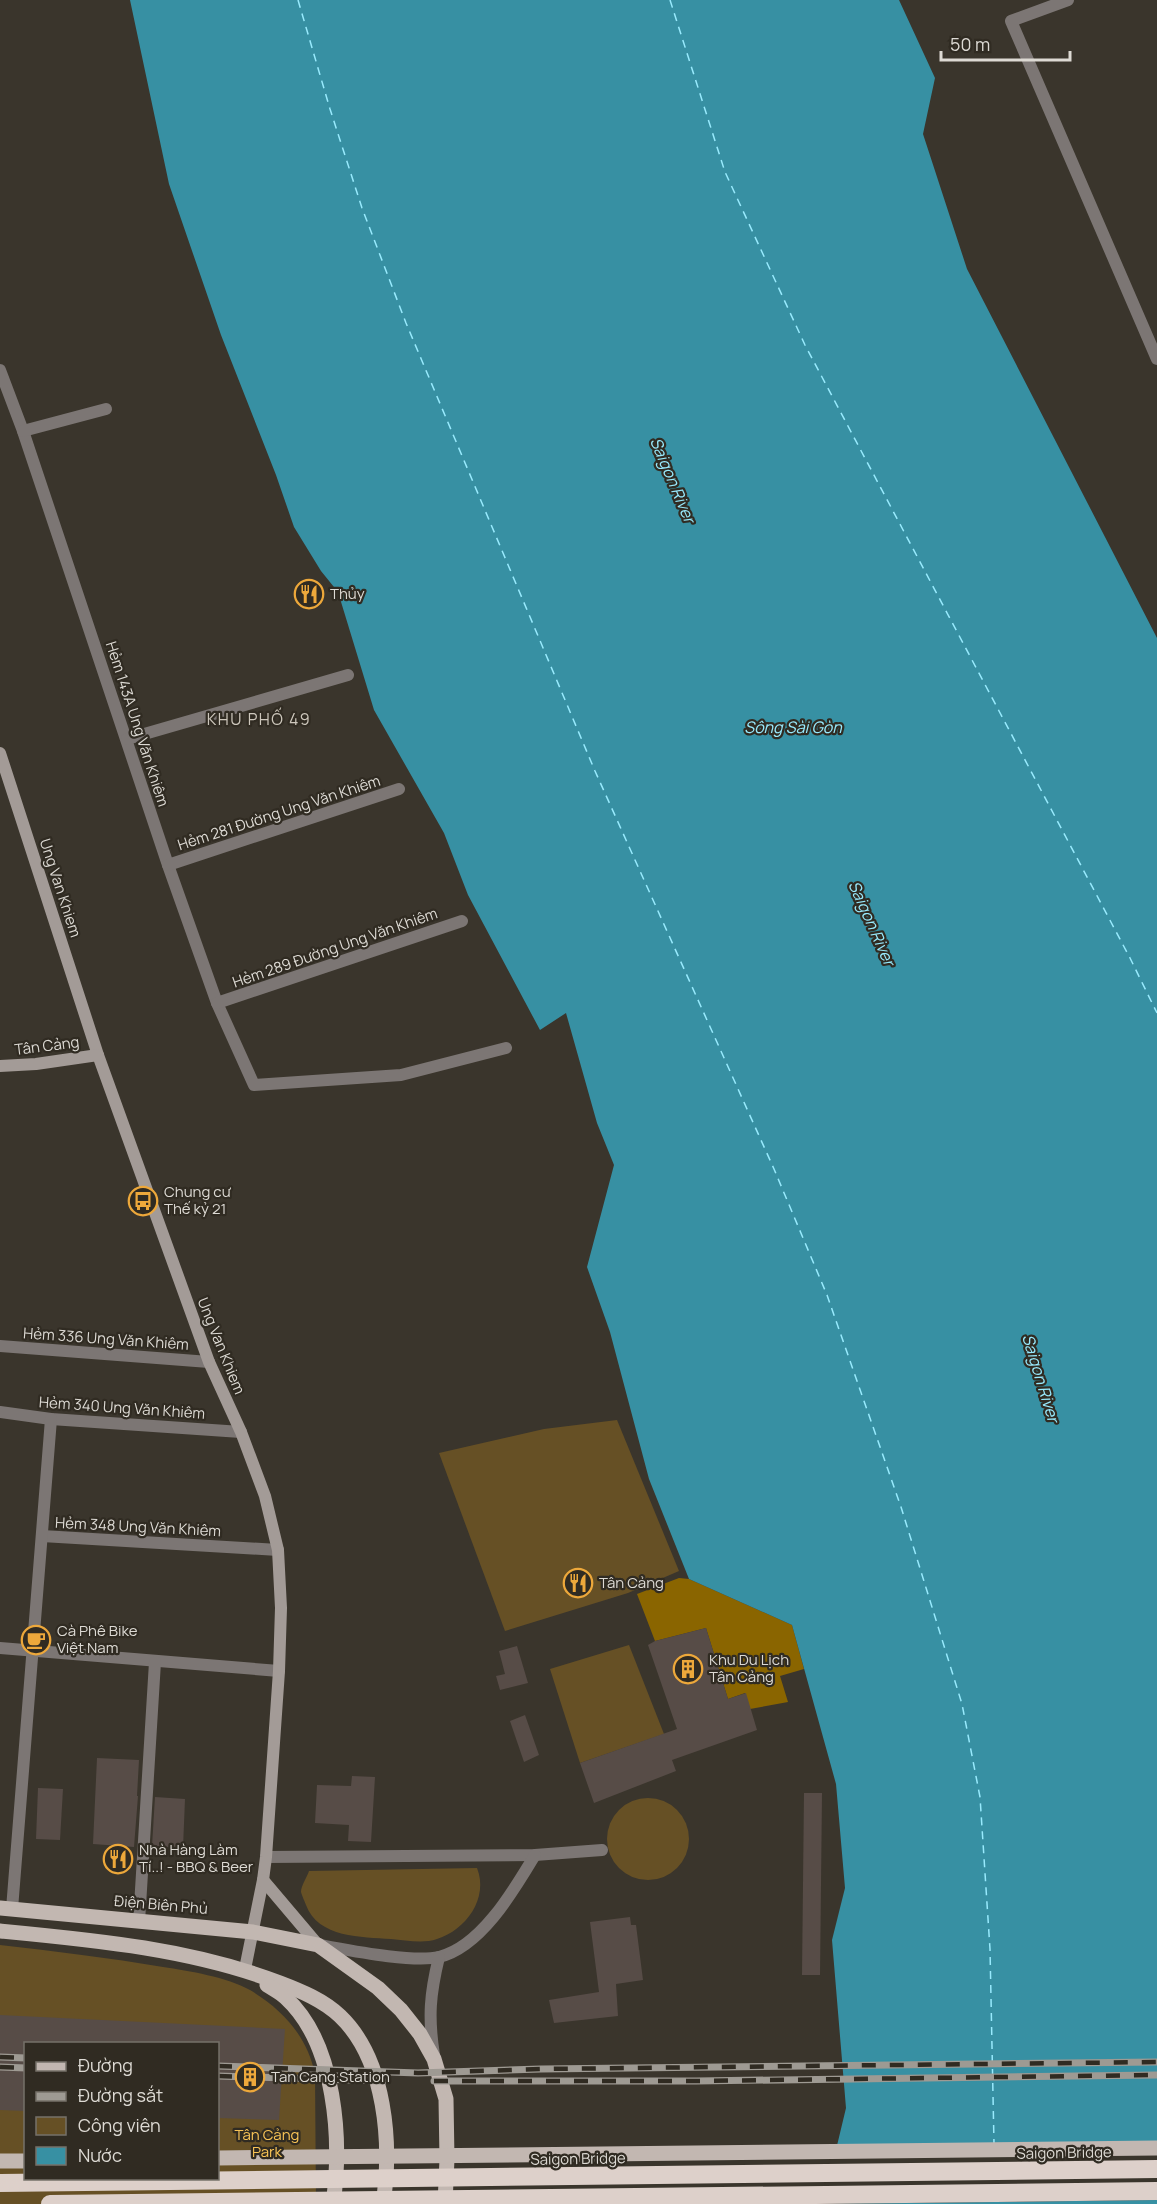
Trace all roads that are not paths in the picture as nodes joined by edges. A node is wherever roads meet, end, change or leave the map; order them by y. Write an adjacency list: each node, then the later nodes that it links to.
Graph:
1 (1068, 0): 2 (street)
2 (1157, 359)
3 (0, 370): 5 (street, Hẻm 143A Ung Văn Khiêm)
4 (106, 409): 5 (street)
5 (23, 431): 7 (street, Hẻm 143A Ung Văn Khiêm)
6 (348, 675): 7 (street)
7 (127, 739): 10 (street, Hẻm 143A Ung Văn Khiêm)
8 (0, 753): 14 (main road, Ung Van Khiem)
9 (399, 789): 10 (street, Hẻm 281 Đường Ung Văn Khiêm)
10 (168, 865): 12 (street, Hẻm 143A Ung Văn Khiêm)
11 (462, 921): 12 (street, Hẻm 289 Đường Ung Văn Khiêm)
12 (217, 1003): 13 (street, Hẻm 143A Ung Văn Khiêm)
13 (506, 1048)
14 (98, 1055): 15 (main road, Tân Cảng); 17 (main road, Ung Van Khiem)
15 (0, 1066)
16 (0, 1346): 17 (street, Hẻm 336 Ung Văn Khiêm)
17 (209, 1362): 20 (main road, Ung Van Khiem)
18 (0, 1412): 19 (street, Hẻm 340 Ung Văn Khiêm)
19 (51, 1419): 20 (street, Hẻm 340 Ung Văn Khiêm); 21 (street, Hẻm 348 Ung Văn Khiêm)
20 (241, 1432): 22 (main road, Ung Van Khiem)
21 (42, 1536): 22 (street, Hẻm 348 Ung Văn Khiêm); 24 (street)
22 (278, 1550): 26 (main road, Ung Van Khiem)
23 (0, 1648): 24 (street)
24 (32, 1650): 25 (street); 31 (street)
25 (155, 1662): 26 (street); 32 (street)
26 (279, 1671): 29 (main road, Ung Van Khiem)
27 (602, 1850): 28 (street)
28 (535, 1856): 29 (street); 36 (street)
29 (266, 1857): 30 (main road, Ung Van Khiem)
30 (263, 1880): 34 (main road, Ung Van Khiem); 35 (main road)
31 (6, 1909): 32 (main road, Điện Biên Phủ)
32 (139, 1922): 34 (main road, Điện Biên Phủ)
33 (0, 1931): 37 (main road)
34 (254, 1932): 35 (main road, Điện Biên Phủ); 37 (main road, Ung Van Khiem)
35 (318, 1945): 36 (street); 38 (main road)
36 (439, 1957): 38 (street)
37 (245, 1969): 47 (main road); 48 (main road)
38 (434, 2059): 49 (main road)
39 (1157, 2148): 40 (main road, Saigon Bridge, bridge)
40 (219, 2158)
41 (0, 2161): 42 (main road)
42 (24, 2161)
43 (1157, 2169): 44 (highway, Saigon Bridge, bridge)
44 (0, 2183)
45 (1157, 2191): 46 (highway, bridge)
46 (50, 2204)
47 (333, 2204)
48 (383, 2204)
49 (445, 2204)

